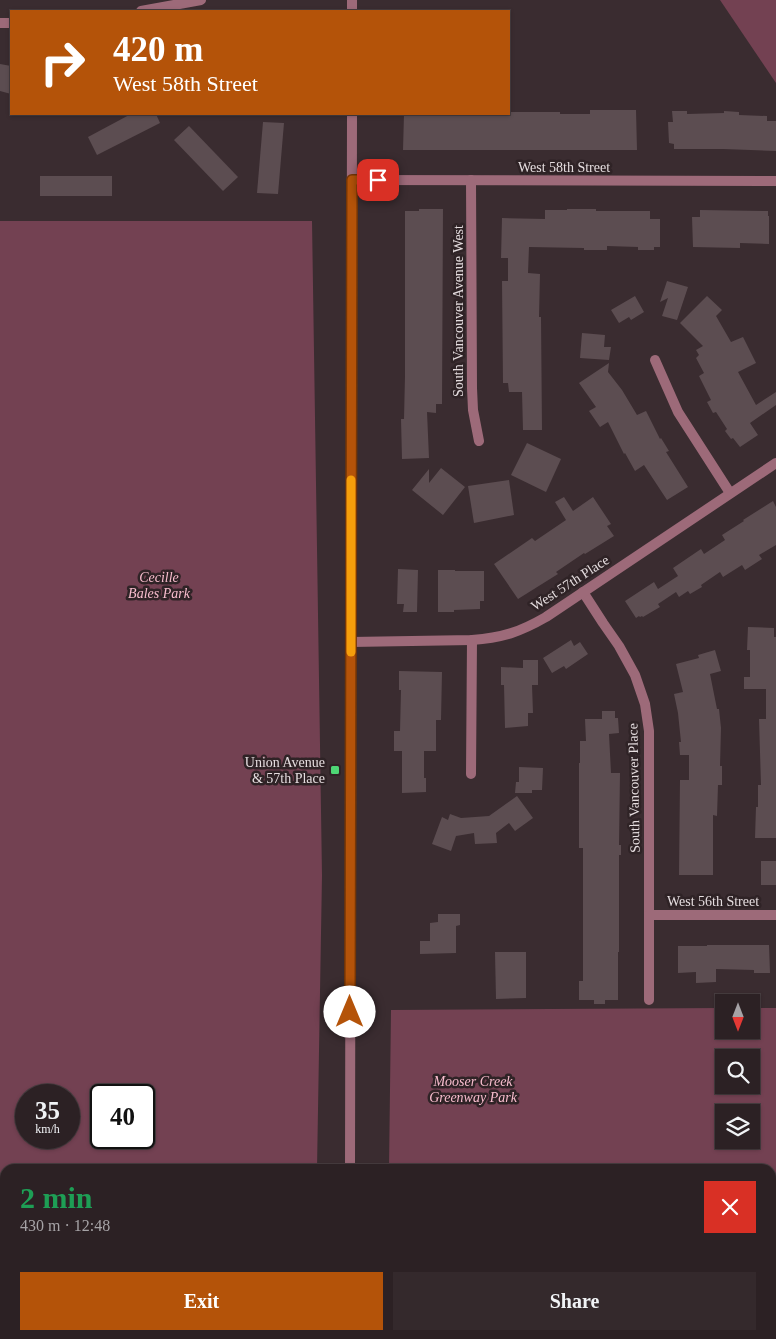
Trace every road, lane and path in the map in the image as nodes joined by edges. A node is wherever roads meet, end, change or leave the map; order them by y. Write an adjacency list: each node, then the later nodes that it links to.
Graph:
1 (200, 0): 2 (street)
2 (146, 10)
3 (352, 115): 4 (street)
4 (352, 180): 5 (street, West 58th Street); 13 (street)
5 (472, 180): 6 (street, West 58th Street); 8 (street, South Vancouver Avenue West)
6 (776, 181)
7 (654, 360): 10 (street)
8 (479, 441)
9 (776, 463): 10 (street, West 57th Place)
10 (730, 493): 11 (street, West 57th Place)
11 (583, 592): 12 (street, West 57th Place); 15 (street, South Vancouver Place)
12 (472, 640): 13 (street, West 57th Place); 14 (street)
13 (351, 642): 18 (street)
14 (471, 774)
15 (649, 915): 16 (street, West 56th Street); 17 (street, South Vancouver Place)
16 (776, 915)
17 (649, 1000)
18 (350, 1164)

